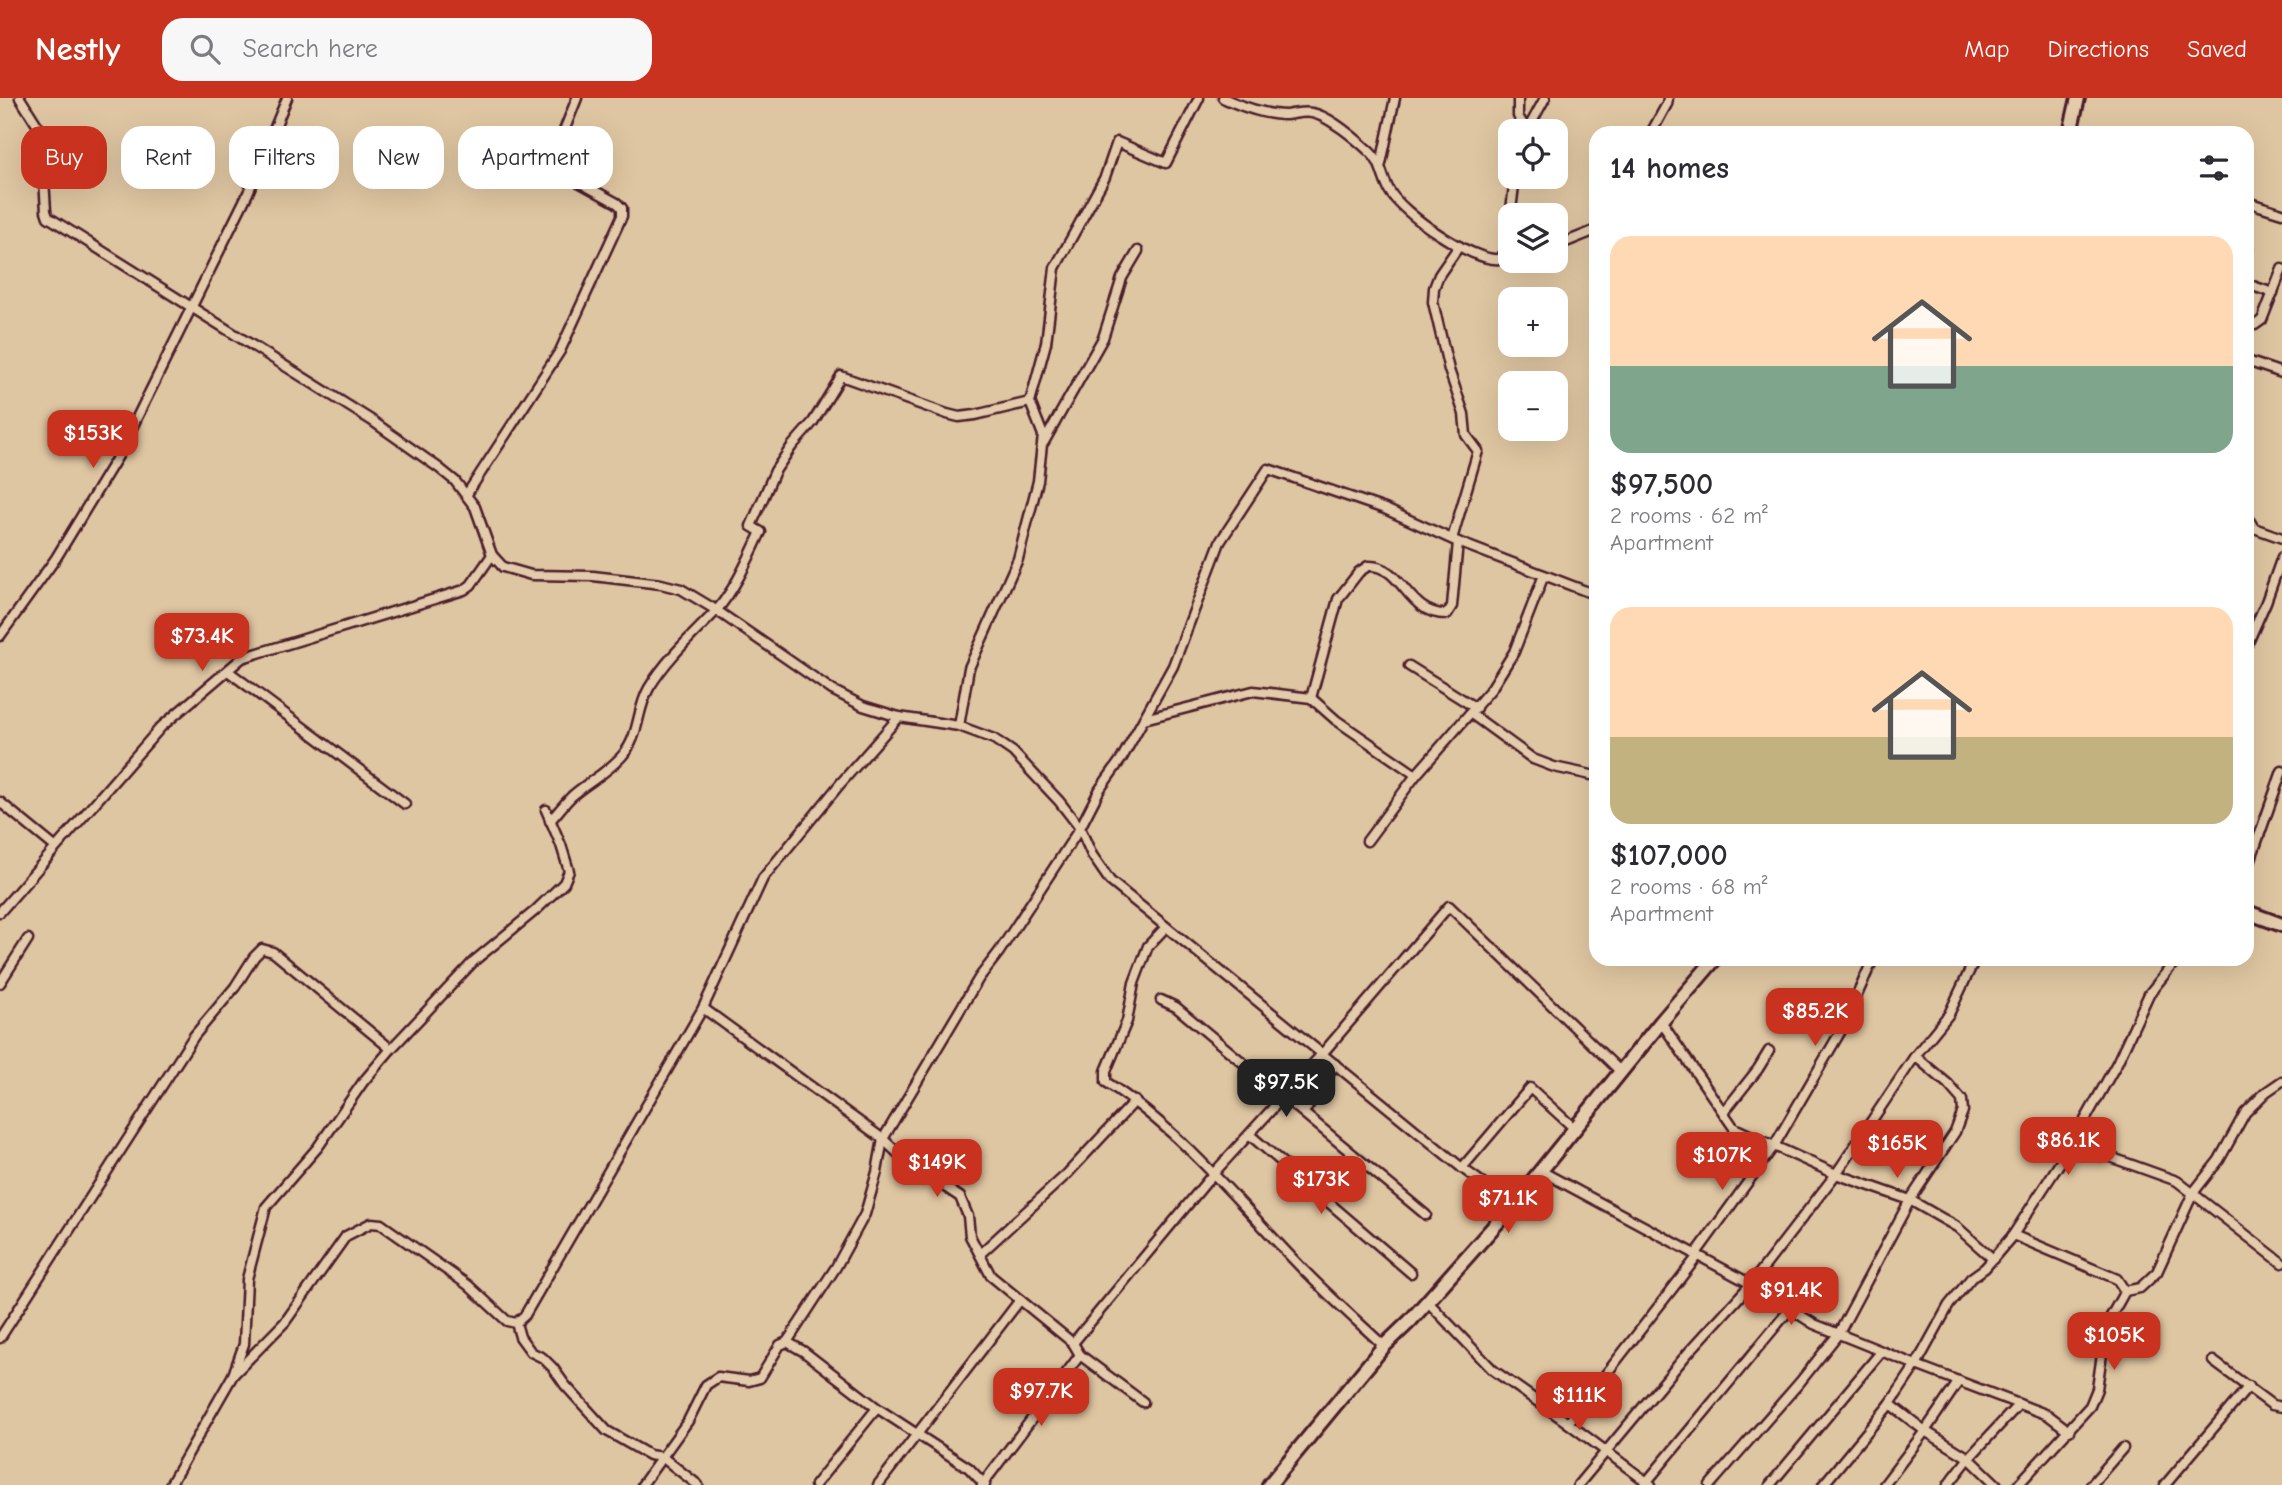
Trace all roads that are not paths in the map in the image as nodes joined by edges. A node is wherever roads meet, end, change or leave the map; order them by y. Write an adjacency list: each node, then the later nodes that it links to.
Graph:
1 (20, 98): 24 (street)
2 (287, 98): 24 (street)
3 (577, 98): 30 (street)
4 (1199, 98): 28 (street)
5 (1223, 98): 13 (street)
6 (1395, 98): 13 (street)
7 (1518, 98): 8 (street)
8 (1545, 98)
9 (1668, 98): 11 (street)
10 (2078, 98): 12 (main road)
11 (1654, 126)
12 (2072, 126)
13 (1381, 164): 18 (street)
14 (2254, 204): 15 (street)
15 (2282, 213)
16 (1589, 233): 17 (street)
17 (1568, 241)
18 (1459, 246): 20 (street); 33 (street)
19 (1138, 251): 29 (street)
20 (1498, 258)
21 (2282, 269): 23 (street)
22 (2254, 286): 23 (street)
23 (2273, 293): 25 (street)
24 (191, 306): 30 (street); 40 (street)
25 (2254, 325)
26 (2254, 363): 27 (street)
27 (2282, 373)
28 (1030, 402): 29 (street); 38 (street)
29 (1043, 443): 47 (street)
30 (467, 494): 34 (street)
31 (2254, 527): 32 (street)
32 (2282, 538)
33 (1455, 540): 36 (street); 43 (street); 46 (street)
34 (492, 555): 38 (street); 42 (street)
35 (2282, 558): 39 (street)
36 (1544, 575): 37 (street); 44 (street)
37 (1589, 592)
38 (716, 610): 45 (street); 54 (street)
39 (2254, 630)
40 (0, 636)
41 (1409, 666): 44 (street)
42 (228, 671): 52 (street); 57 (street)
43 (1311, 698): 46 (street); 50 (street)
44 (1473, 711): 49 (street); 50 (street)
45 (899, 717): 47 (street); 70 (street)
46 (1144, 719): 55 (street)
47 (959, 726): 55 (street)
48 (2282, 771): 58 (street)
49 (1589, 774)
50 (1416, 775): 56 (street)
51 (0, 802): 57 (street)
52 (405, 804)
53 (546, 810): 54 (street)
54 (550, 821): 72 (street)
55 (1080, 828): 62 (street); 85 (street)
56 (1367, 841)
57 (55, 847): 59 (street)
58 (2254, 850)
59 (0, 912)
60 (2254, 915): 61 (main road)
61 (2282, 925)
62 (1166, 926): 74 (street); 80 (street)
63 (28, 939): 68 (street)
64 (1709, 966): 71 (main road)
65 (1870, 966): 86 (street)
66 (1972, 966): 75 (street)
67 (2171, 966): 87 (street)
68 (0, 984)
69 (1161, 1000): 79 (street)
70 (703, 1008): 85 (street); 107 (street)
71 (1661, 1022): 77 (main road); 82 (street)
72 (391, 1049): 109 (street); 117 (street)
73 (1769, 1051): 82 (street)
74 (1322, 1054): 76 (street); 77 (street); 79 (street)
75 (1915, 1056): 91 (street); 93 (street)
76 (1335, 1064): 81 (street); 88 (street)
77 (1621, 1072): 83 (main road)
78 (2282, 1081): 92 (street)
79 (1283, 1098): 84 (street); 95 (street)
80 (1135, 1101): 90 (street); 97 (street)
81 (1307, 1108)
82 (1724, 1112): 86 (street)
83 (1575, 1129): 88 (street); 89 (main road)
84 (1250, 1135): 90 (street); 101 (street)
85 (883, 1139): 97 (street); 110 (street)
86 (1774, 1146): 91 (street); 98 (street)
87 (2067, 1152): 92 (street); 96 (street)
88 (1462, 1168): 94 (street)
89 (1541, 1171): 94 (main road); 98 (street)
90 (1213, 1174): 111 (street); 112 (street)
91 (1836, 1174): 93 (street); 102 (street)
92 (2193, 1193): 100 (street); 103 (street)
93 (1910, 1200): 99 (street); 108 (street)
94 (1513, 1205): 105 (main road)
95 (1426, 1215)
96 (2013, 1235): 99 (street); 103 (street)
97 (979, 1254): 104 (street)
98 (1696, 1256): 102 (street); 125 (street)
99 (1993, 1259): 116 (street)
100 (2282, 1263)
101 (1411, 1273)
102 (1751, 1284): 106 (street); 130 (street)
103 (2125, 1292): 126 (street)
104 (1020, 1300): 111 (street); 128 (street)
105 (1427, 1301): 112 (main road); 125 (street)
106 (1790, 1309): 108 (street); 134 (street)
107 (516, 1323): 117 (street); 131 (street)
108 (1839, 1333): 113 (street); 142 (street)
109 (0, 1338)
110 (787, 1342): 124 (street); 131 (street)
111 (1073, 1343): 114 (street)
112 (1384, 1346): 133 (main road)
113 (1881, 1352): 116 (street); 143 (street)
114 (1080, 1355): 120 (street); 140 (street)
115 (2213, 1361): 119 (street)
116 (1916, 1365): 118 (street); 121 (street)
117 (233, 1375): 135 (street)
118 (1959, 1381): 122 (street); 127 (street)
119 (2249, 1385): 123 (street); 150 (street)
120 (1143, 1402)
121 (1890, 1404): 127 (street); 144 (street)
122 (2019, 1404): 126 (street); 132 (street)
123 (2282, 1407)
124 (877, 1408): 128 (street); 138 (street)
125 (1568, 1423): 130 (street)
126 (2069, 1430): 148 (street)
127 (1925, 1431): 132 (street); 145 (street)
128 (917, 1436): 139 (street); 140 (street)
129 (2123, 1448): 149 (street)
130 (1608, 1451): 134 (street); 141 (street)
131 (662, 1457): 136 (street); 137 (street)
132 (1969, 1458): 146 (street); 147 (street)
133 (1275, 1483)
134 (1647, 1484)
135 (170, 1485)
136 (642, 1485)
137 (698, 1485)
138 (815, 1485)
139 (878, 1485)
140 (983, 1485)
141 (1578, 1485)
142 (1710, 1485)
143 (1770, 1485)
144 (1823, 1485)
145 (1884, 1485)
146 (1948, 1485)
147 (1997, 1485)
148 (2018, 1485)
149 (2091, 1485)
150 (2165, 1485)

